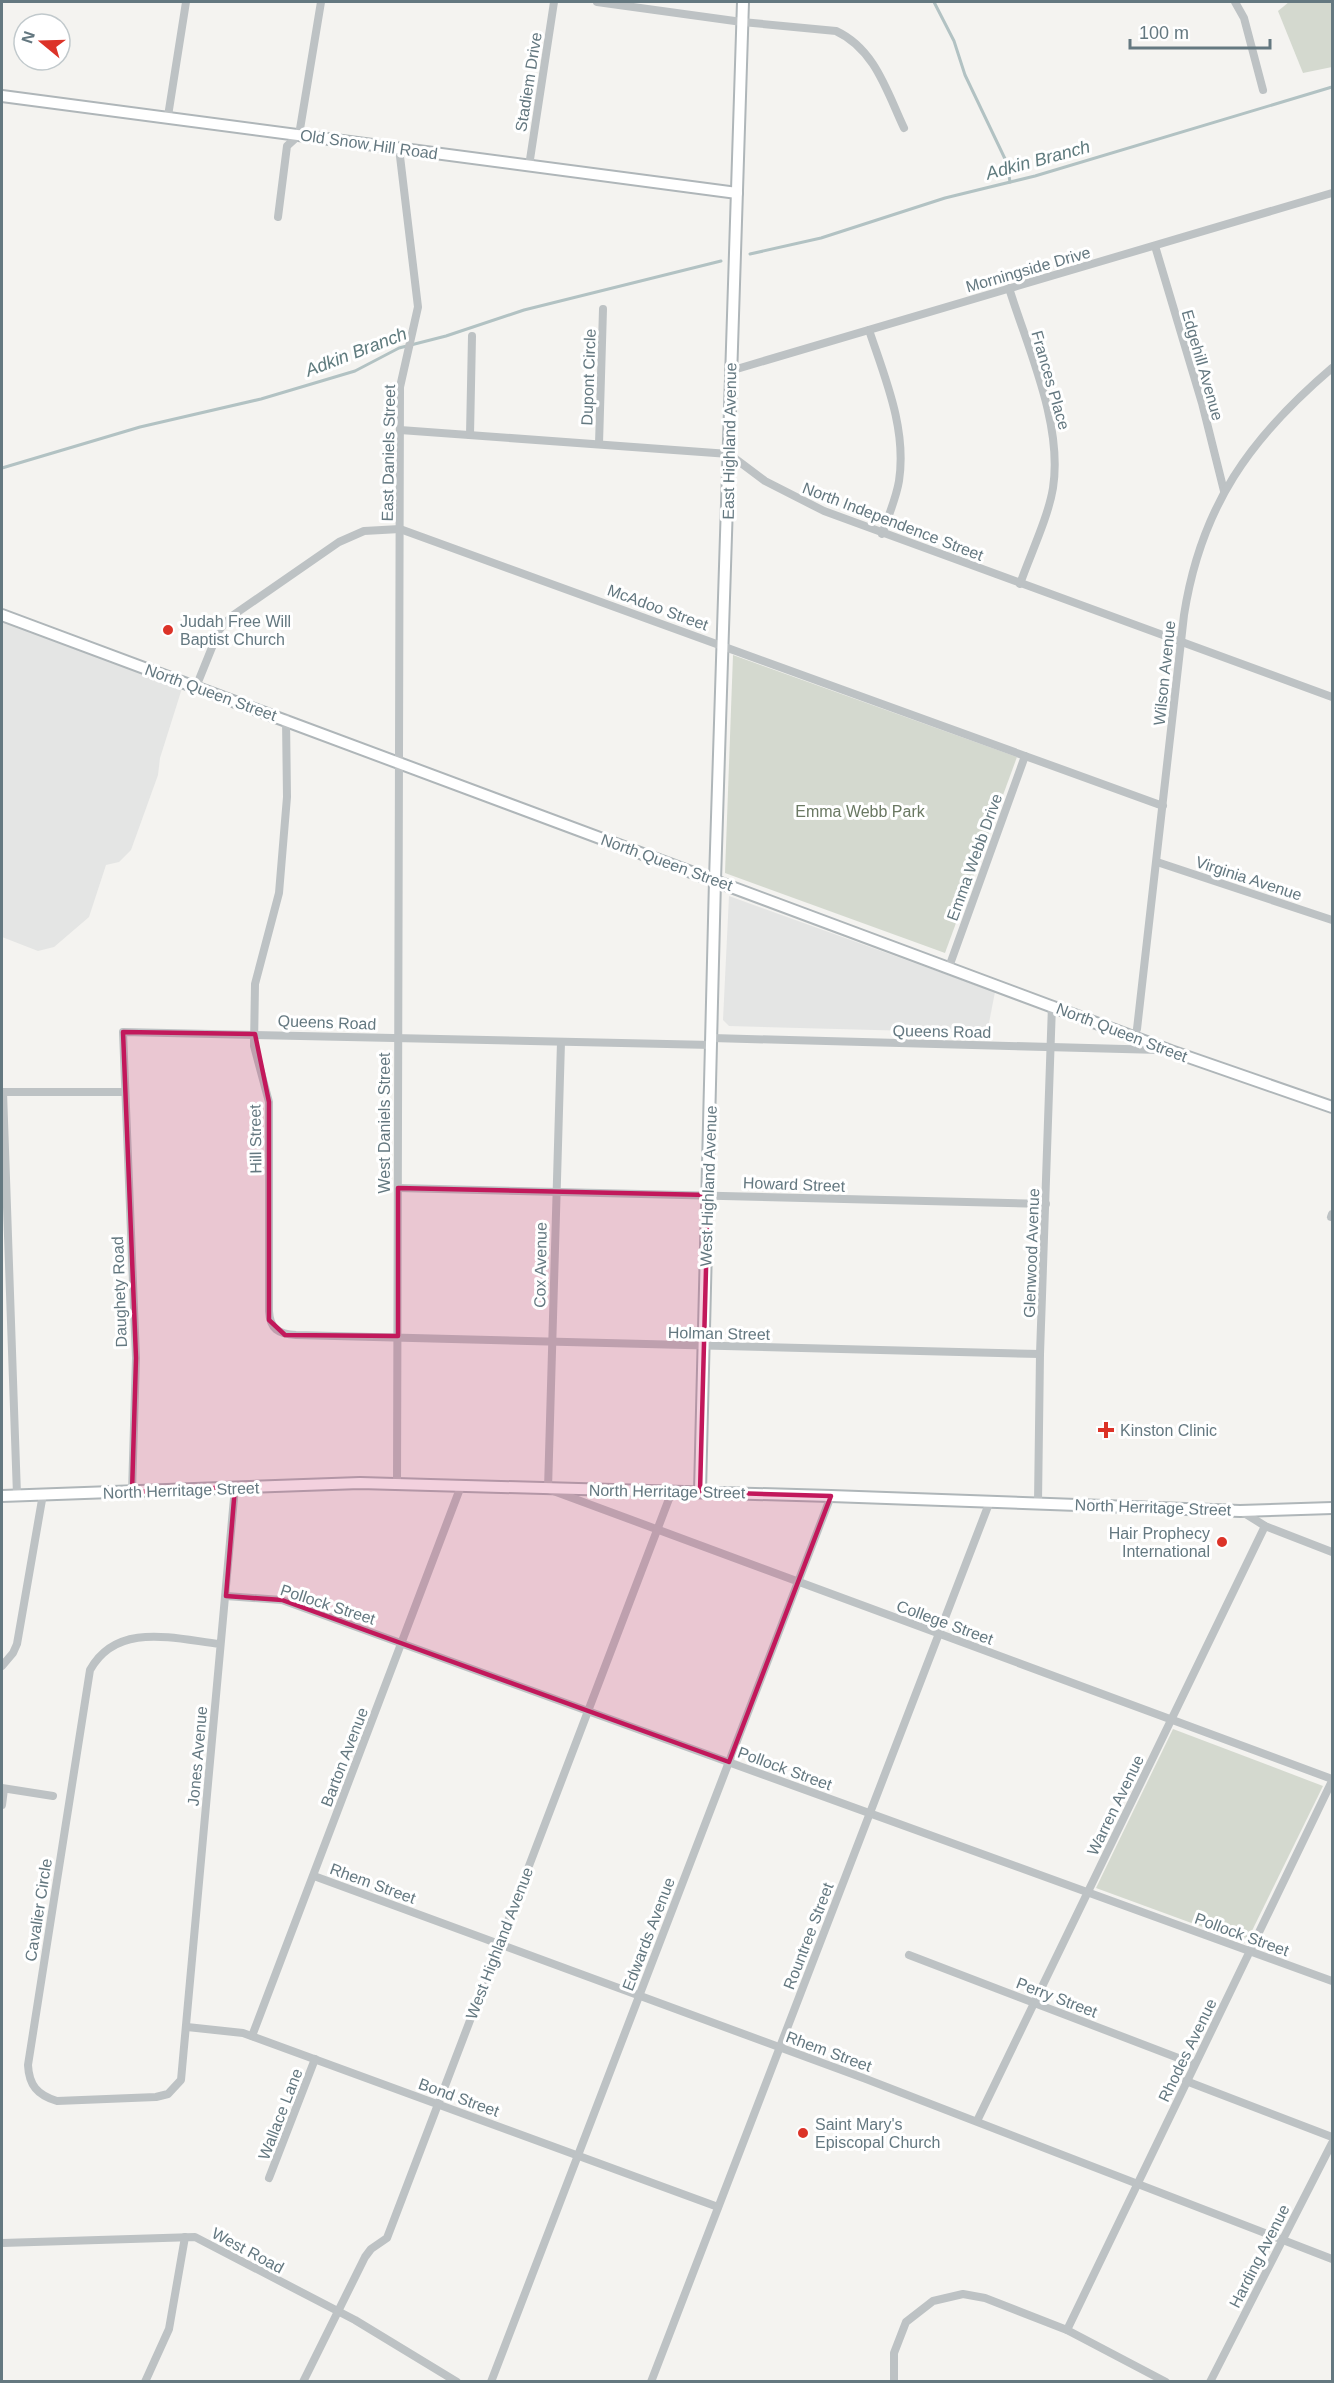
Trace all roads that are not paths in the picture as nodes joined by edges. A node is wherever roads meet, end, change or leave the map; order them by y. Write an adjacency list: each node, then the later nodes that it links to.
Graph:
1 (186, 2): 10 (street)
2 (321, 2): 12 (street)
3 (554, 2): 14 (street, Stadiem Drive)
4 (597, 2): 7 (street)
5 (743, 2): 7 (street, East Highland Avenue)
6 (1235, 2): 8 (street)
7 (742, 22): 11 (street); 15 (street, East Highland Avenue)
8 (1263, 90)
9 (2, 96): 10 (street, Old Snow Hill Road)
10 (168, 116): 12 (street, Old Snow Hill Road)
11 (904, 128)
12 (299, 135): 13 (street, Old Snow Hill Road); 17 (street)
13 (399, 148): 14 (street, Old Snow Hill Road); 25 (street, East Daniels Street)
14 (529, 166): 15 (street, Old Snow Hill Road)
15 (737, 193): 24 (street, East Highland Avenue)
16 (1332, 193): 18 (street, Morningside Drive)
17 (278, 217)
18 (1155, 246): 19 (street, Morningside Drive); 29 (street, Edgehill Avenue)
19 (1009, 288): 21 (street, Morningside Drive); 32 (street, Frances Place)
20 (603, 309): 27 (street, Dupont Circle)
21 (869, 330): 24 (street, Morningside Drive); 31 (street)
22 (472, 336): 26 (street)
23 (1332, 368): 29 (street, Wilson Avenue)
24 (730, 371): 28 (street, East Highland Avenue)
25 (400, 430): 26 (street); 30 (street, East Daniels Street)
26 (471, 435): 27 (street)
27 (599, 444): 28 (street)
28 (729, 454): 31 (street, North Independence Street); 35 (street, East Highland Avenue)
29 (1224, 491): 34 (street, Wilson Avenue)
30 (400, 529): 35 (street, McAdoo Street); 36 (street, McAdoo Street); 40 (street, East Daniels Street)
31 (882, 534): 32 (street, North Independence Street)
32 (1020, 584): 34 (street, North Independence Street)
33 (2, 615): 36 (street, North Queen Street)
34 (1181, 642): 37 (street, North Independence Street); 41 (street, Wilson Avenue)
35 (725, 646): 39 (street, McAdoo Street); 43 (street, East Highland Avenue)
36 (196, 687): 38 (street, North Queen Street)
37 (1331, 694)
38 (286, 719): 40 (street, North Queen Street); 48 (street, Hill Street)
39 (1025, 756): 41 (street, McAdoo Street); 45 (street, Emma Webb Drive)
40 (399, 761): 43 (street, North Queen Street); 49 (street, West Daniels Street)
41 (1163, 806): 42 (street, Wilson Avenue)
42 (1157, 862): 44 (street, Virginia Avenue); 47 (street, Wilson Avenue)
43 (715, 879): 45 (street, North Queen Street); 51 (street, West Highland Avenue)
44 (1332, 920)
45 (949, 967): 46 (street, North Queen Street)
46 (1052, 1005): 52 (street, Glenwood Avenue); 53 (street, North Queen Street)
47 (1137, 1029)
48 (255, 1034): 49 (street, Queens Road); 55 (street, Queens Road); 61 (street, Hill Street)
49 (397, 1038): 50 (street, Queens Road); 57 (street, West Daniels Street)
50 (561, 1042): 51 (street, Queens Road); 58 (street, Cox Avenue)
51 (712, 1042): 52 (street, Queens Road); 59 (street, West Highland Avenue)
52 (1050, 1047): 53 (street, Queens Road); 60 (street, Glenwood Avenue)
53 (1171, 1051): 56 (street, North Queen Street)
54 (2, 1092): 55 (street); 73 (street)
55 (125, 1092): 70 (street, Daughety Road)
56 (1332, 1107)
57 (398, 1188): 58 (street, Howard Street); 61 (street, West Daniels Street)
58 (555, 1191): 59 (street, Howard Street); 62 (street, Cox Avenue)
59 (708, 1195): 60 (street, Howard Street); 63 (street, West Highland Avenue)
60 (1046, 1204): 64 (street, Glenwood Avenue)
61 (398, 1336): 62 (street, Holman Street); 65 (street, West Daniels Street)
62 (552, 1341): 63 (street, Holman Street); 68 (street, Cox Avenue)
63 (703, 1346): 64 (street, Holman Street); 71 (street, West Highland Avenue)
64 (1040, 1354): 77 (street, Glenwood Avenue)
65 (397, 1485): 66 (street, North Herritage Street); 67 (street, North Herritage Street)
66 (461, 1486): 68 (street, North Herritage Street); 86 (street, Barton Avenue)
67 (235, 1487): 70 (street, North Herritage Street); 84 (street, Jones Avenue)
68 (548, 1489): 69 (street, North Herritage Street); 81 (street, College Street)
69 (672, 1491): 71 (street, North Herritage Street); 81 (street, West Highland Avenue)
70 (132, 1492): 72 (street, North Herritage Street)
71 (700, 1492): 75 (street, North Herritage Street)
72 (43, 1494): 73 (street, North Herritage Street); 88 (street)
73 (17, 1495): 74 (street, North Herritage Street)
74 (2, 1496)
75 (831, 1496): 76 (street, North Herritage Street); 83 (street, Edwards Avenue)
76 (990, 1501): 77 (street, North Herritage Street); 85 (street, Rountree Street)
77 (1038, 1502): 79 (street, North Herritage Street)
78 (1332, 1508): 79 (street, North Herritage Street)
79 (1240, 1510): 80 (street)
80 (1265, 1526): 82 (street); 90 (street, Warren Avenue)
81 (657, 1531): 83 (street, College Street); 89 (street, West Highland Avenue)
82 (1332, 1552)
83 (797, 1582): 85 (street, College Street); 91 (street, Edwards Avenue)
84 (226, 1596): 86 (street, Pollock Street); 87 (street, Jones Avenue)
85 (939, 1634): 90 (street, College Street); 96 (street, Rountree Street)
86 (402, 1643): 89 (street, Pollock Street); 97 (street, Barton Avenue)
87 (220, 1644): 105 (street, Jones Avenue); 105 (street, Cavalier Circle)
88 (2, 1666)
89 (588, 1711): 91 (street, Pollock Street); 99 (street, West Highland Avenue)
90 (1172, 1719): 92 (street, College Street); 98 (street, Warren Avenue)
91 (729, 1762): 96 (street, Pollock Street); 103 (street, Edwards Avenue)
92 (1332, 1780): 100 (street, Rhodes Avenue)
93 (3, 1788): 94 (street); 95 (street)
94 (53, 1796)
95 (2, 1805)
96 (869, 1813): 98 (street, Pollock Street); 107 (street, Rountree Street)
97 (314, 1876): 99 (street, Rhem Street); 106 (street, Barton Avenue)
98 (1088, 1892): 100 (street, Pollock Street); 104 (street, Warren Avenue)
99 (498, 1944): 103 (street, Rhem Street); 111 (street, West Highland Avenue)
100 (1250, 1952): 102 (street, Pollock Street); 109 (street, Rhodes Avenue)
101 (909, 1955): 104 (street, Perry Street)
102 (1332, 1981)
103 (639, 1995): 107 (street, Rhem Street); 115 (street, Edwards Avenue)
104 (1034, 2003): 109 (street, Perry Street); 112 (street, Warren Avenue)
105 (187, 2027): 106 (street, Bond Street)
106 (252, 2037): 108 (street, Bond Street)
107 (780, 2047): 112 (street, Rhem Street); 118 (street, Rountree Street)
108 (315, 2059): 111 (street, Bond Street); 116 (street, Wallace Lane)
109 (1194, 2064): 110 (street, Rhodes Avenue)
110 (1186, 2081): 113 (street); 117 (street, Rhodes Avenue)
111 (438, 2103): 115 (street, Bond Street); 123 (street, West Highland Avenue)
112 (977, 2121): 117 (street, Rhem Street)
113 (1332, 2137)
114 (1332, 2144): 120 (street, Harding Avenue)
115 (578, 2154): 118 (street, Bond Street); 128 (street, Edwards Avenue)
116 (269, 2178)
117 (1139, 2183): 120 (street, Rhem Street); 124 (street, Rhodes Avenue)
118 (718, 2207): 129 (street, Rountree Street)
119 (185, 2237): 121 (street, West Road); 123 (street, West Road); 125 (street)
120 (1283, 2239): 122 (street, Rhem Street); 132 (street, Harding Avenue)
121 (2, 2243)
122 (1332, 2259)
123 (338, 2312): 126 (street, West Highland Avenue); 127 (street, West Road)
124 (1067, 2330): 130 (street); 131 (street)
125 (145, 2382)
126 (303, 2382)
127 (457, 2382)
128 (491, 2382)
129 (651, 2382)
130 (894, 2382)
131 (1166, 2382)
132 (1210, 2382)

